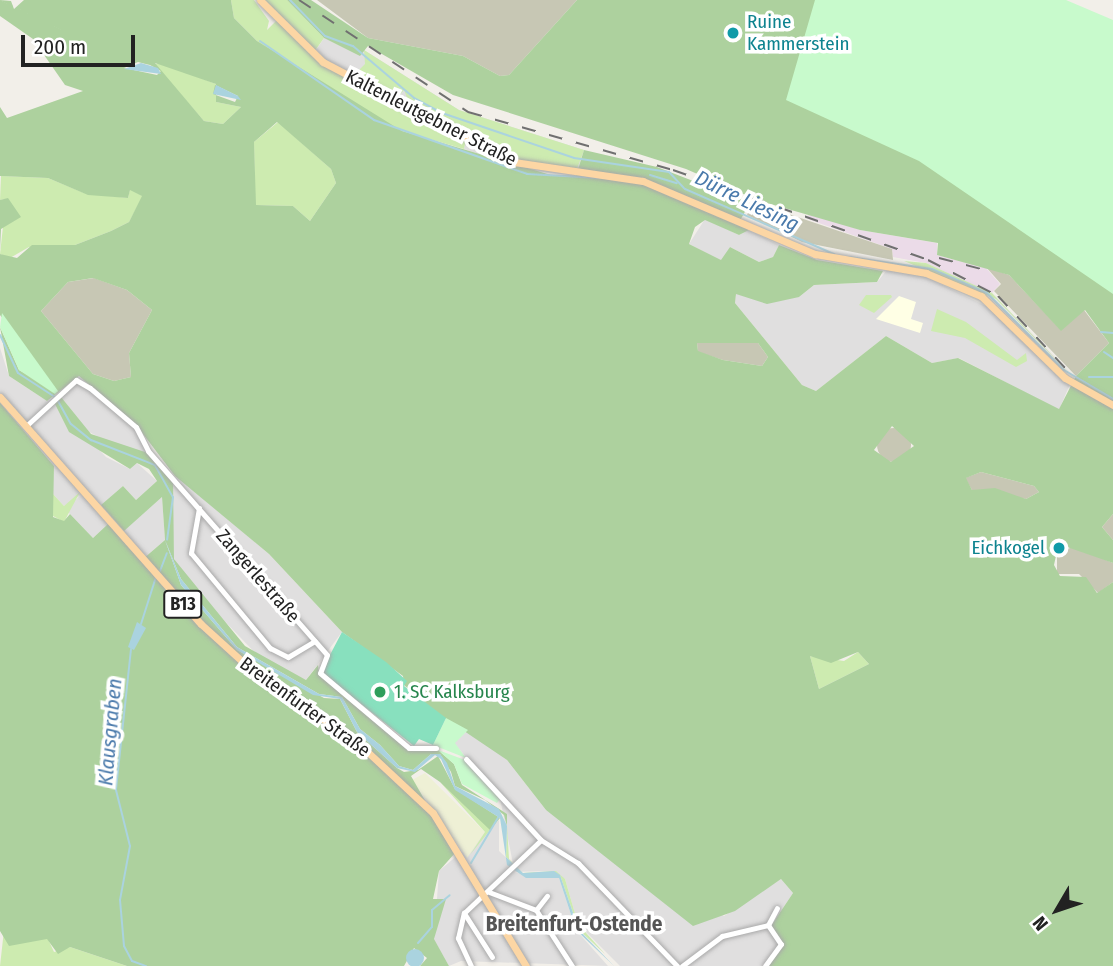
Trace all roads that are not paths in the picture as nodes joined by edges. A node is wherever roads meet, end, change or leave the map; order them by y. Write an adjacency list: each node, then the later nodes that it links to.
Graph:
1 (260, 0): 3 (main road, Kaltenleutgebner Straße)
2 (0, 397): 4 (main road, Breitenfurter Straße / B13)
3 (1113, 405)
4 (26, 426): 5 (street, Zangerlestraße); 10 (main road, Breitenfurter Straße / B13)
5 (199, 508): 6 (street, Zangerlestraße); 6 (street)
6 (315, 641): 7 (street, Zangerlestraße)
7 (436, 748)
8 (466, 759): 9 (street)
9 (541, 840): 10 (street); 20 (street)
10 (486, 894): 13 (street); 14 (street); 18 (main road, B13)
11 (547, 896): 13 (street)
12 (777, 908): 15 (street)
13 (536, 910): 19 (street)
14 (464, 913): 16 (street); 17 (street)
15 (768, 925): 20 (street); 21 (street)
16 (492, 957)
17 (471, 966)
18 (526, 966)
19 (572, 966)
20 (679, 966)
21 (765, 966)

